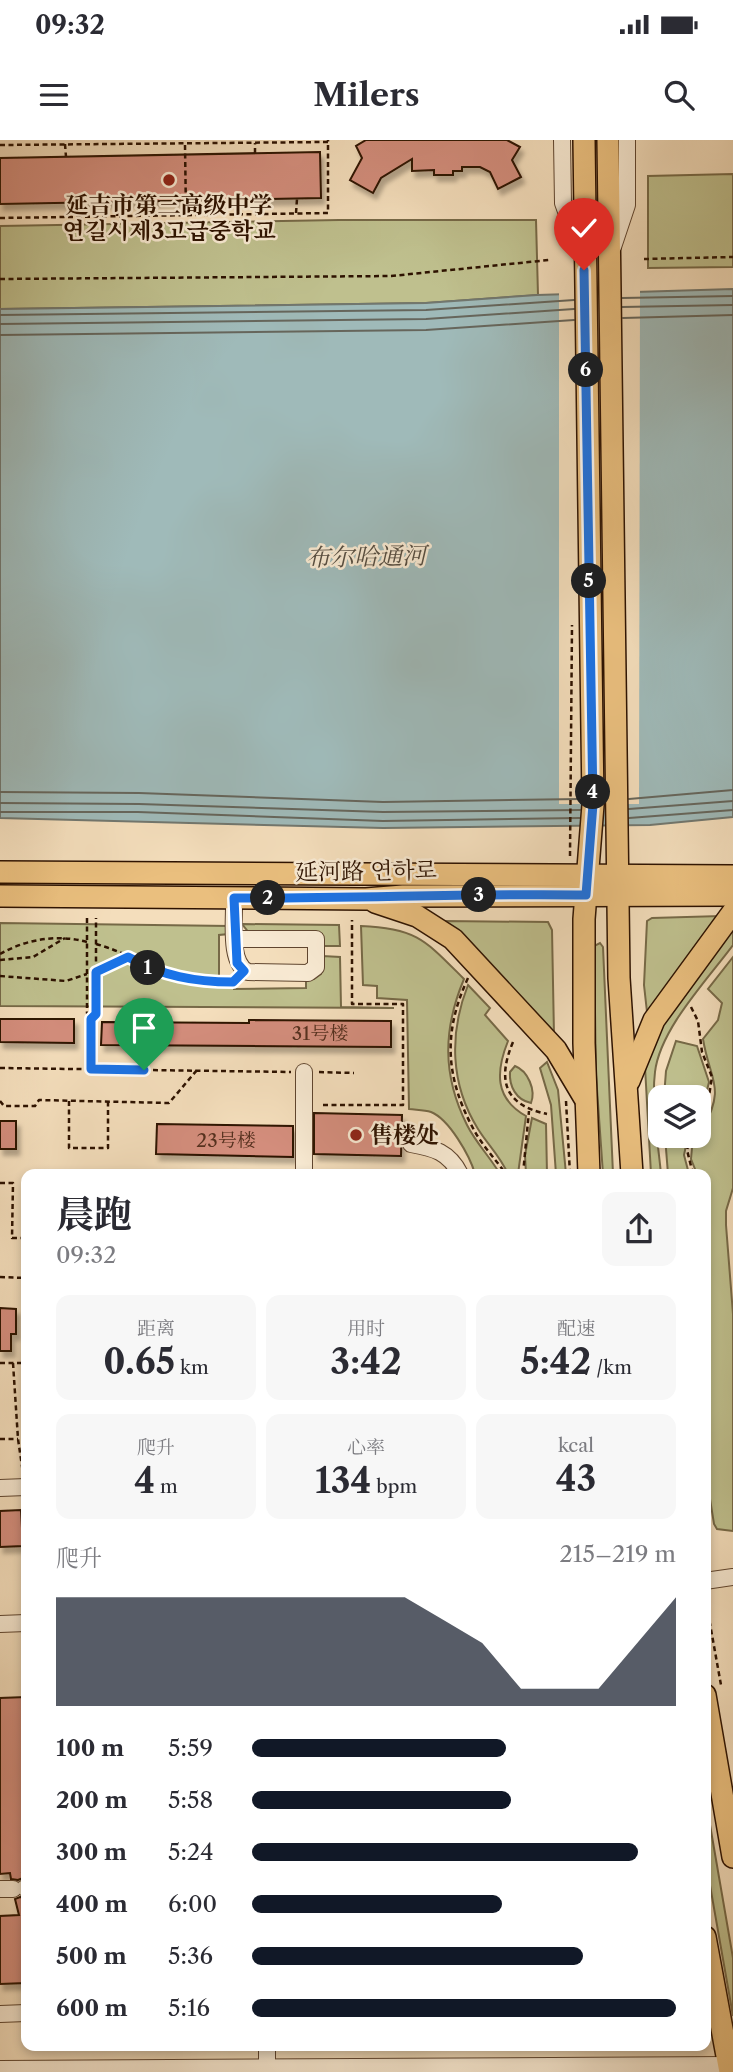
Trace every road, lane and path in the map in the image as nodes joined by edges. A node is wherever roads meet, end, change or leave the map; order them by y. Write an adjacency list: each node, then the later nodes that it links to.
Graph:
1 (562, 140): 24 (street)
2 (584, 140): 24 (main road)
3 (608, 140): 23 (main road)
4 (627, 140): 23 (street)
5 (328, 141): 7 (path); 15 (path)
6 (185, 143): 7 (path); 8 (path); 16 (path)
7 (255, 143): 10 (path)
8 (65, 144): 9 (path); 11 (path)
9 (0, 145)
10 (255, 153)
11 (66, 157)
12 (296, 199): 15 (path)
13 (221, 200): 17 (path)
14 (118, 203): 18 (path)
15 (296, 213): 17 (path)
16 (186, 215): 17 (path); 18 (path)
17 (221, 215)
18 (117, 216): 19 (path)
19 (0, 218)
20 (733, 257): 21 (path)
21 (644, 258)
22 (549, 260): 25 (path)
23 (610, 269): 29 (main road)
24 (584, 270): 28 (main road)
25 (0, 279)
26 (0, 872): 28 (main road, 延河路 연하로)
27 (733, 876): 29 (main road, 延河路 연하로)
28 (588, 885): 29 (main road, 延河路 연하로); 33 (main road, 延河路 연하로); 67 (main road)
29 (617, 885): 30 (main road, 延河路 연하로); 63 (main road)
30 (733, 895)
31 (0, 896): 32 (main road, 延河路 연하로)
32 (234, 898): 33 (main road, 延河路 연하로); 39 (street)
33 (366, 899): 67 (main road)
34 (733, 912): 63 (main road)
35 (87, 918): 40 (path)
36 (96, 918): 41 (path)
37 (352, 920): 68 (path)
38 (65, 938): 40 (path); 42 (path); 46 (path)
39 (236, 939): 47 (street); 47 (street)
40 (86, 942): 44 (path)
41 (96, 944): 43 (path); 45 (path)
42 (0, 954)
43 (128, 957): 47 (path); 48 (path)
44 (87, 959): 45 (path); 49 (path)
45 (96, 959): 48 (path)
46 (0, 961)
47 (244, 971)
48 (96, 972): 53 (path)
49 (86, 974): 50 (path); 52 (path)
50 (0, 976)
51 (468, 977): 75 (path)
52 (87, 991): 53 (path); 55 (path)
53 (96, 991): 55 (path)
54 (691, 1007): 62 (path)
55 (91, 1019): 58 (path)
56 (513, 1042): 69 (path)
57 (0, 1068): 58 (path)
58 (91, 1069): 59 (path)
59 (197, 1070): 60 (path); 66 (path)
60 (304, 1072): 61 (path); 73 (street)
61 (354, 1073)
62 (711, 1085)
63 (625, 1093): 78 (main road)
64 (0, 1101): 65 (path)
65 (69, 1101): 66 (path); 66 (path)
66 (108, 1101)
67 (586, 1101): 77 (main road)
68 (323, 1105)
69 (529, 1110): 70 (path); 76 (path)
70 (547, 1114)
71 (411, 1144): 74 (street)
72 (688, 1148): 79 (path)
73 (304, 1169)
74 (457, 1169)
75 (502, 1169)
76 (523, 1169)
77 (589, 1169)
78 (632, 1169)
79 (692, 1169)
80 (0, 1183): 81 (path)
81 (21, 1238)
82 (0, 1277): 83 (path)
83 (21, 1278)
84 (0, 1363): 85 (path)
85 (13, 1363): 86 (path); 88 (path)
86 (21, 1363)
87 (0, 1439): 88 (path)
88 (18, 1439): 89 (path)
89 (21, 1457)
90 (21, 1487): 91 (street)
91 (0, 1488)
92 (733, 1577): 93 (street)
93 (711, 1580)
94 (21, 1623): 95 (street)
95 (0, 1624)
96 (711, 1661): 97 (path)
97 (714, 1694): 98 (main road)
98 (711, 1717)
99 (711, 1743): 100 (main road)
100 (733, 1857)
101 (711, 1968): 106 (main road)
102 (21, 2013): 103 (street)
103 (0, 2014)
104 (267, 2051): 107 (street)
105 (0, 2068): 107 (street)
106 (730, 2068): 109 (street)
107 (267, 2069): 108 (street)
108 (421, 2069): 109 (street)
109 (460, 2069)

